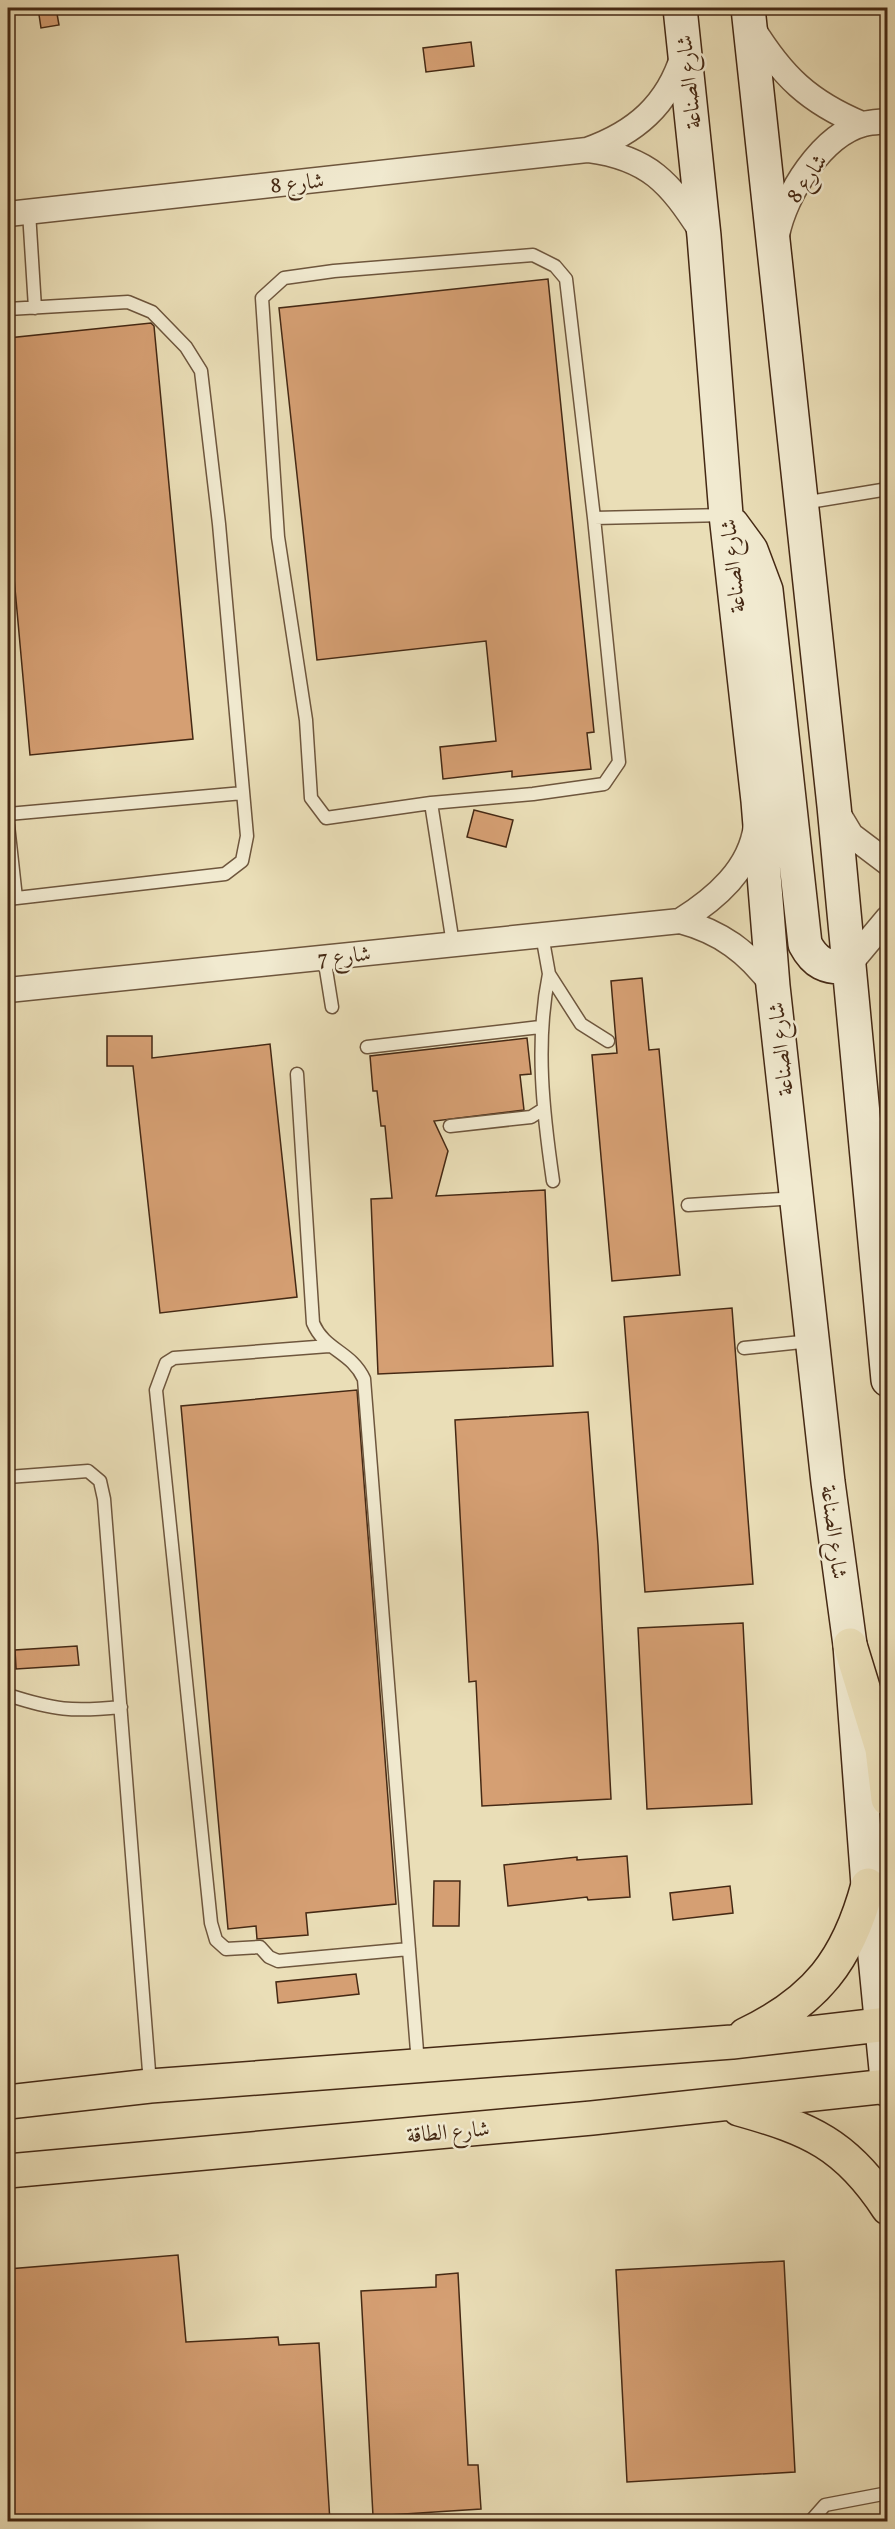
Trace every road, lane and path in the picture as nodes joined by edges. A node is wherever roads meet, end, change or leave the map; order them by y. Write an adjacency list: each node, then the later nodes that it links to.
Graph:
1 (680, 8): 3 (street, شارع الصناعة)
2 (749, 15): 5 (street, شارع 8); 9 (street)
3 (685, 50): 6 (street, شارع 8); 8 (street, شارع الصناعة)
4 (888, 121): 5 (street, شارع 8)
5 (862, 124): 9 (street, شارع 8)
6 (587, 150): 7 (street, شارع 8); 8 (street, شارع 8)
7 (18, 213): 10 (lane)
8 (704, 236): 14 (street, شارع الصناعة)
9 (775, 249): 13 (street)
10 (35, 308): 11 (lane); 16 (lane)
11 (8, 309)
12 (888, 489): 13 (lane)
13 (802, 503): 19 (street)
14 (726, 515): 15 (lane); 17 (street, شارع الصناعة); 29 (street)
15 (594, 518): 18 (lane); 18 (lane)
16 (243, 793): 20 (lane); 23 (lane)
17 (758, 801): 25 (street, شارع 7); 31 (street, شارع الصناعة)
18 (431, 803): 27 (lane)
19 (834, 806): 22 (street); 29 (street)
20 (8, 814)
21 (8, 825): 23 (lane)
22 (888, 863)
23 (12, 899)
24 (888, 918): 29 (street)
25 (680, 921): 26 (street, شارع 7); 31 (street, شارع 7)
26 (542, 935): 27 (street, شارع 7); 30 (lane)
27 (453, 944): 28 (street, شارع 7)
28 (324, 957): 32 (street, شارع 7); 33 (lane)
29 (847, 967): 43 (street)
30 (549, 974): 34 (lane); 35 (lane)
31 (773, 986): 41 (street, شارع الصناعة)
32 (8, 990)
33 (332, 1007)
34 (540, 1027): 36 (lane); 38 (lane)
35 (608, 1041)
36 (367, 1047)
37 (297, 1074): 45 (lane)
38 (542, 1110): 39 (lane); 40 (lane)
39 (450, 1126)
40 (553, 1181)
41 (797, 1198): 42 (lane); 44 (street, شارع الصناعة)
42 (688, 1205)
43 (882, 1261): 47 (street)
44 (813, 1341): 46 (lane); 49 (street, شارع الصناعة)
45 (329, 1346): 54 (lane); 54 (lane)
46 (744, 1348)
47 (888, 1380)
48 (8, 1477): 51 (lane)
49 (849, 1645): 52 (main road); 53 (street, شارع الصناعة)
50 (8, 1695): 51 (lane)
51 (121, 1707): 59 (lane)
52 (888, 1799)
53 (867, 1885): 55 (street, شارع الصناعة); 56 (main road)
54 (409, 1948): 57 (lane)
55 (886, 2026): 56 (main road); 58 (street, شارع الصناعة)
56 (732, 2042): 57 (main road)
57 (418, 2066): 59 (main road)
58 (887, 2080): 61 (main road, شارع الطاقة); 62 (main road)
59 (150, 2086): 60 (main road)
60 (8, 2102)
61 (722, 2104): 62 (main road, شارع الطاقة); 64 (main road)
62 (592, 2118): 63 (main road, شارع الطاقة)
63 (8, 2171)
64 (888, 2208)
65 (888, 2493): 66 (lane)
66 (810, 2522)

